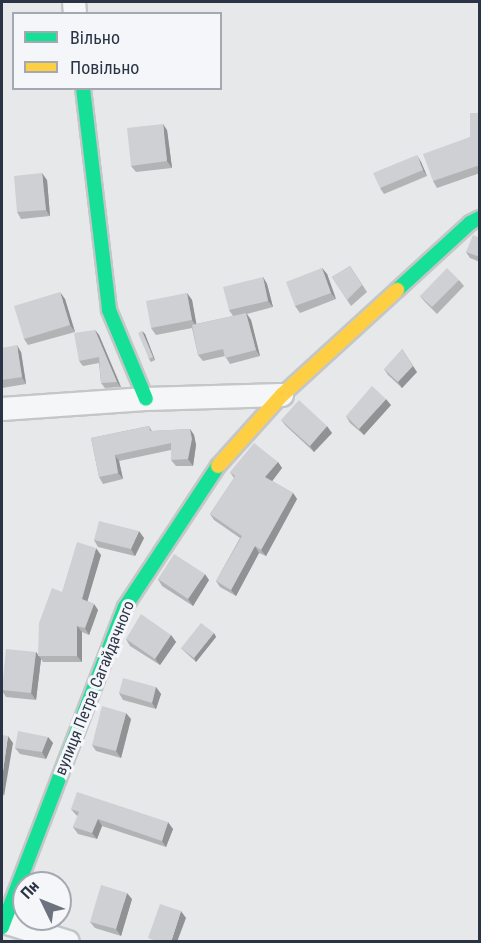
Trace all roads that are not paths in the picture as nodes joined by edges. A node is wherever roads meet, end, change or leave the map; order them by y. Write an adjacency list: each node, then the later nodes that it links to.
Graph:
1 (83, 90): 4 (street)
2 (480, 218): 3 (street, вулиця Петра Сагайдачного)
3 (282, 395): 4 (street); 6 (street, вулиця Петра Сагайдачного)
4 (146, 399): 5 (street)
5 (2, 409)
6 (3, 925): 7 (street)
7 (68, 942)

